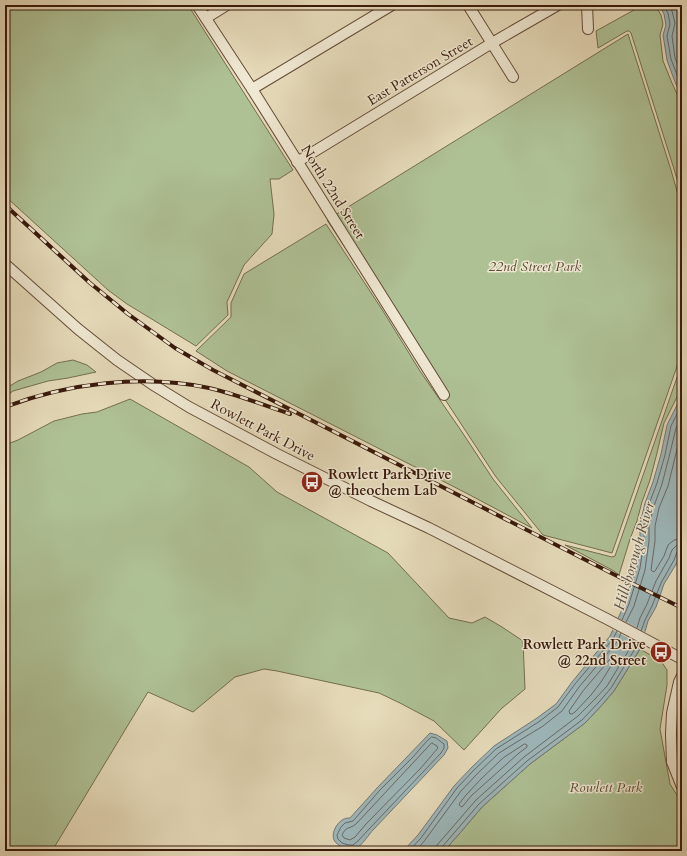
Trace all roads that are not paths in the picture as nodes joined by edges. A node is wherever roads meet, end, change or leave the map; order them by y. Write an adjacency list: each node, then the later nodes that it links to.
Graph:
1 (197, 5): 7 (street, North 22nd Street)
2 (227, 5): 7 (street)
3 (392, 5): 11 (street)
4 (468, 5): 9 (street)
5 (558, 5): 9 (street, East Patterson Street)
6 (587, 5): 8 (street)
7 (206, 18): 11 (street, North 22nd Street)
8 (588, 30)
9 (492, 44): 10 (street); 12 (street, East Patterson Street)
10 (513, 77)
11 (252, 89): 12 (street, North 22nd Street)
12 (297, 162): 14 (street, North 22nd Street)
13 (5, 264): 15 (street, Rowlett Park Drive)
14 (444, 395)
15 (682, 659)
16 (682, 676): 17 (street)
17 (680, 774): 18 (street)
18 (682, 787)

